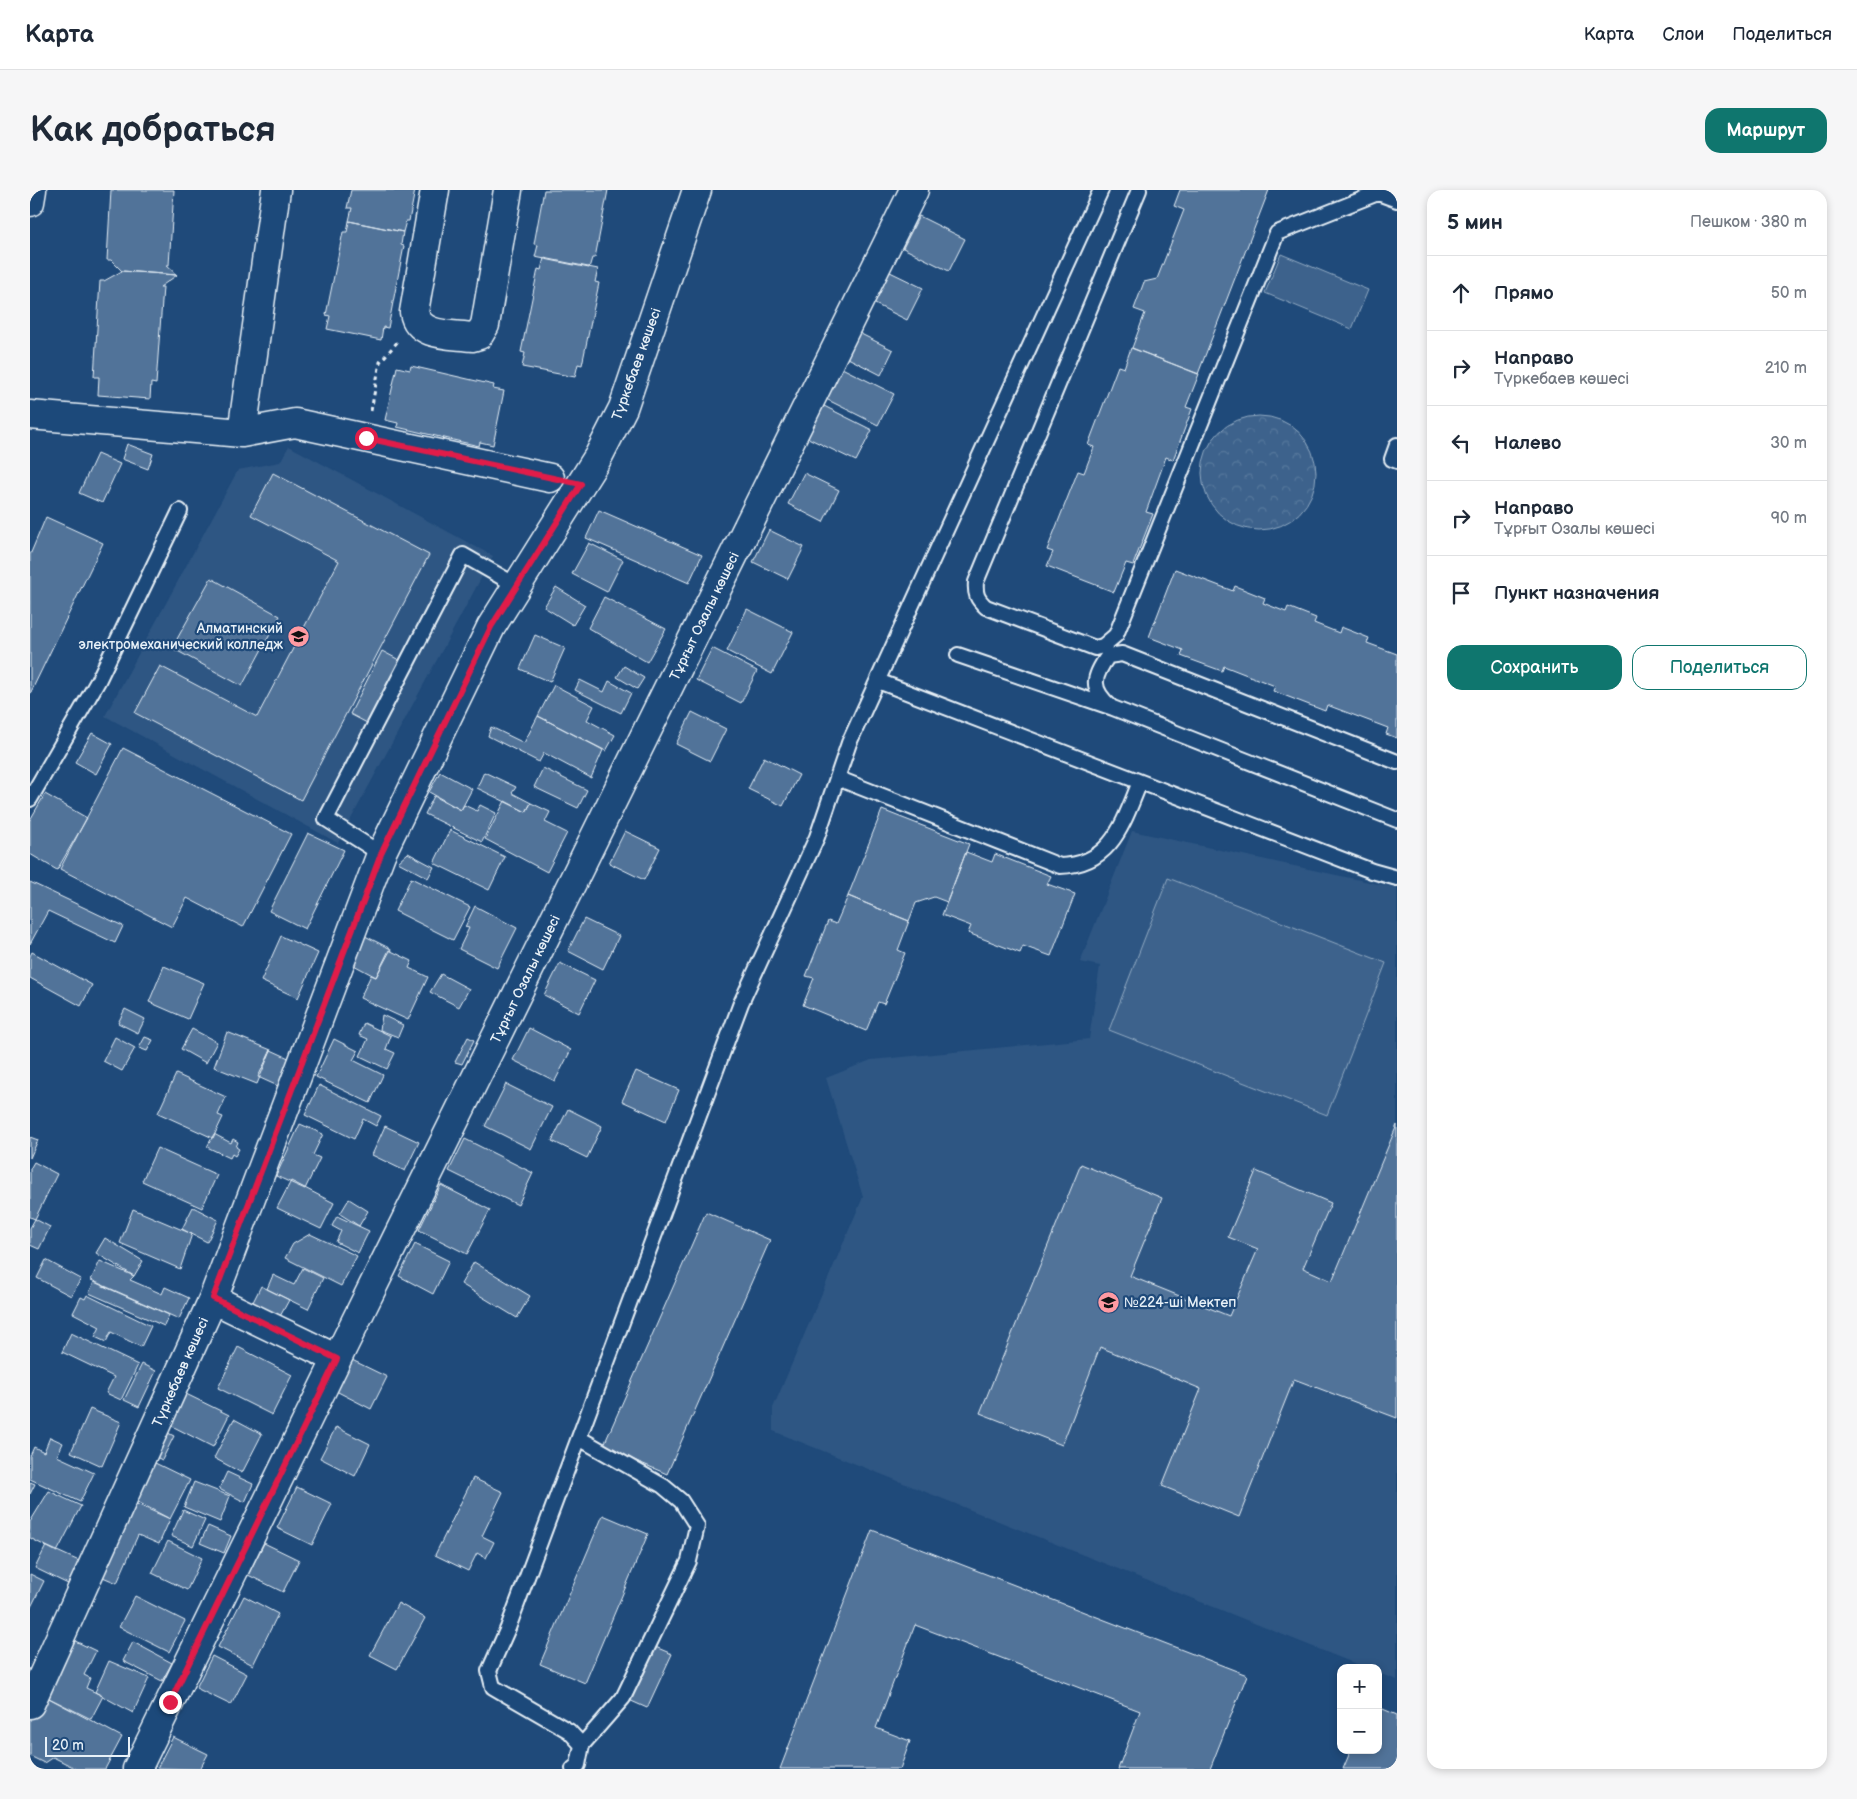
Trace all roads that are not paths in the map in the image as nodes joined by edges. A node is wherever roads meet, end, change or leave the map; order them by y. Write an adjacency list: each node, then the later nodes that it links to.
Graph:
1 (32, 190): 10 (street)
2 (276, 190): 12 (street)
3 (435, 190): 4 (street)
4 (508, 190)
5 (697, 190): 16 (street, Түркебаев көшесі)
6 (914, 190): 31 (street, Тұрғыт Озалы көшесі)
7 (1101, 190): 20 (lane)
8 (1139, 190): 9 (lane)
9 (1397, 200)
10 (30, 202)
11 (30, 414): 12 (street)
12 (242, 433): 15 (street)
13 (1397, 445): 14 (lane)
14 (1397, 460)
15 (550, 478): 16 (lane)
16 (581, 484): 18 (street, Түркебаев көшесі)
17 (180, 511): 24 (lane)
18 (517, 586): 28 (street, Түркебаев көшесі); 28 (lane)
19 (958, 655): 21 (lane)
20 (878, 681): 23 (lane); 25 (lane)
21 (1113, 708): 22 (lane); 27 (lane)
22 (1397, 762)
23 (837, 778): 25 (lane); 32 (lane)
24 (34, 781): 26 (lane)
25 (1140, 782): 29 (lane)
26 (30, 799)
27 (1397, 820)
28 (381, 854): 30 (street, Түркебаев көшесі)
29 (1397, 878)
30 (213, 1298): 31 (street); 33 (street, Түркебаев көшесі)
31 (337, 1359): 35 (street, Тұрғыт Озалы көшесі)
32 (579, 1438): 34 (lane); 34 (lane)
33 (30, 1704)
34 (582, 1745): 36 (lane)
35 (137, 1769)
36 (573, 1769)

